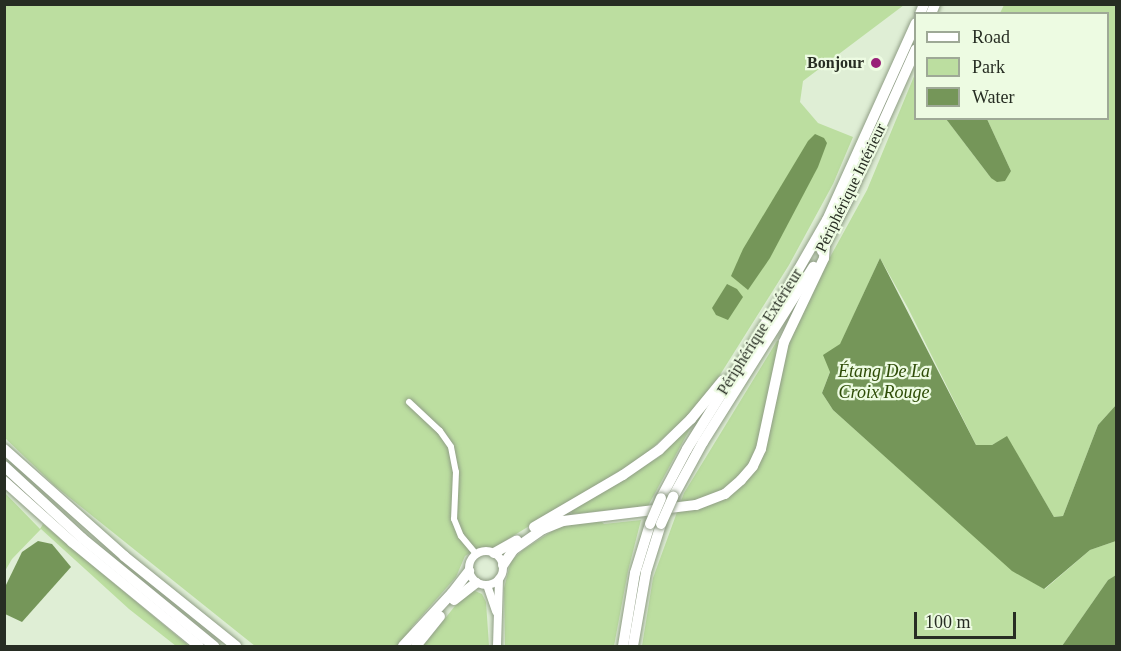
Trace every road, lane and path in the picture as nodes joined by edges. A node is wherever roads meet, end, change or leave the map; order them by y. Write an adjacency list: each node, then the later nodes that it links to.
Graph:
1 (914, 25): 4 (highway, Périphérique Extérieur)
2 (914, 51): 3 (highway, Périphérique Intérieur)
3 (825, 245): 9 (highway, Périphérique Intérieur); 13 (highway)
4 (753, 344): 9 (highway, Périphérique Extérieur); 12 (highway)
5 (409, 402): 11 (street)
6 (4, 449): 18 (highway)
7 (4, 466): 20 (highway)
8 (4, 481): 19 (highway)
9 (667, 498): 10 (highway, Périphérique Intérieur, bridge)
10 (656, 524): 25 (highway); 26 (highway, Périphérique Intérieur)
11 (476, 554): 12 (main road); 14 (main road)
12 (494, 554): 13 (main road)
13 (503, 565): 15 (main road)
14 (469, 571): 16 (main road); 22 (highway)
15 (499, 579): 16 (main road); 17 (main road)
16 (482, 584): 17 (main road); 23 (highway)
17 (497, 616): 24 (main road)
18 (233, 644): 21 (highway)
19 (199, 646)
20 (214, 646)
21 (246, 646)
22 (403, 646)
23 (416, 646)
24 (497, 646)
25 (623, 646)
26 (633, 646)

